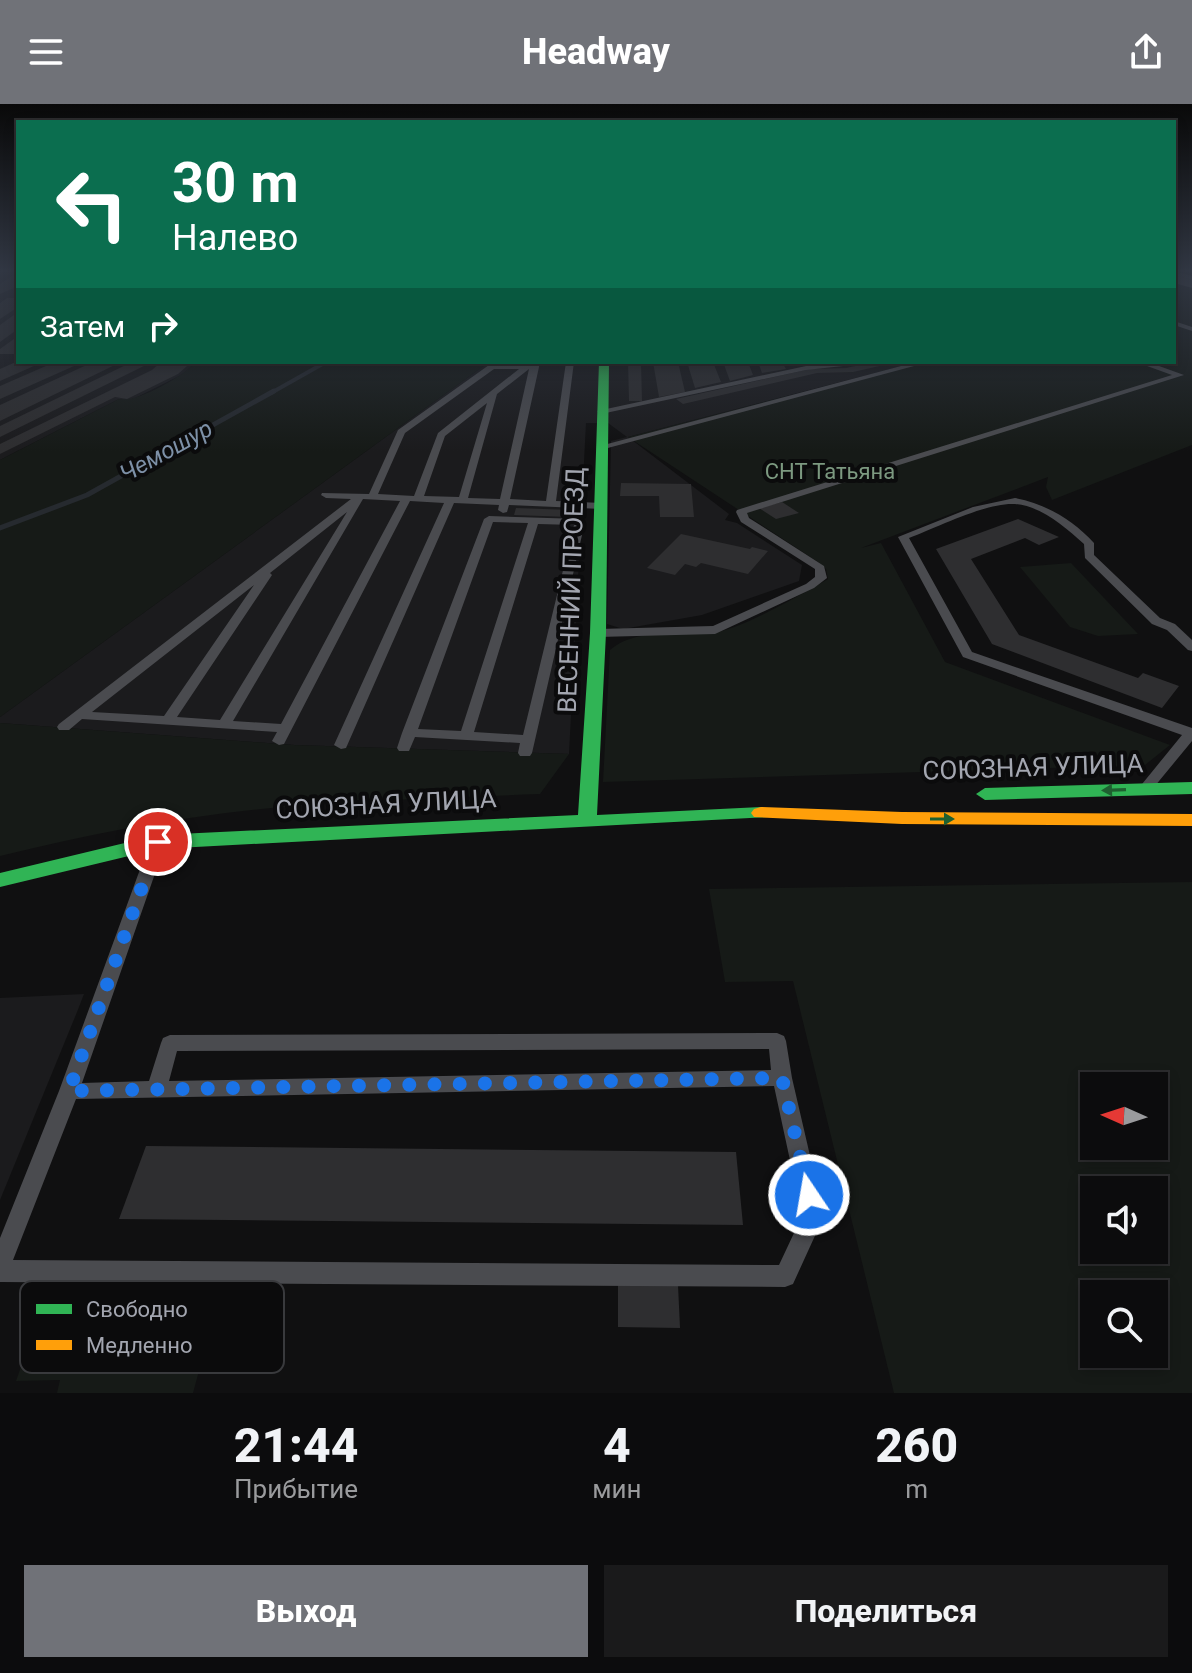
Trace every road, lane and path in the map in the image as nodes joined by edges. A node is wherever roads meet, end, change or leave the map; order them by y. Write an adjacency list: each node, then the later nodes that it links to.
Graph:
1 (570, 364): 15 (lane)
2 (604, 364): 8 (main road, ВЕСЕННИЙ ПРОЕЗД)
3 (843, 364): 8 (lane)
4 (917, 364): 9 (lane)
5 (1146, 364): 20 (lane)
6 (532, 365): 7 (lane); 11 (lane); 14 (lane)
7 (494, 392): 12 (lane); 13 (lane)
8 (601, 411): 9 (main road, ВЕСЕННИЙ ПРОЕЗД)
9 (601, 447): 16 (main road, ВЕСЕННИЙ ПРОЕЗД)
10 (326, 495): 11 (lane)
11 (367, 497): 12 (lane); 19 (lane); 24 (lane)
12 (412, 498): 13 (lane); 24 (lane)
13 (457, 499): 14 (lane); 29 (lane)
14 (506, 501): 15 (lane); 17 (lane)
15 (551, 502): 16 (lane)
16 (602, 506): 20 (main road, ВЕСЕННИЙ ПРОЕЗД)
17 (499, 519): 18 (lane); 26 (lane)
18 (534, 520): 28 (lane); 28 (lane)
19 (273, 565): 22 (lane); 23 (lane)
20 (598, 633): 36 (main road, ВЕСЕННИЙ ПРОЕЗД)
21 (1192, 647): 27 (lane)
22 (80, 715): 23 (lane); 25 (lane)
23 (168, 721): 24 (lane)
24 (224, 724)
25 (64, 727)
26 (409, 733): 28 (lane); 30 (lane)
27 (1191, 733): 32 (lane)
28 (466, 736)
29 (341, 745)
30 (404, 748)
31 (1192, 788): 32 (main road, СОЮЗНАЯ УЛИЦА)
32 (1145, 789): 33 (main road, СОЮЗНАЯ УЛИЦА, one-way to 33)
33 (972, 795)
34 (780, 812): 35 (main road, СОЮЗНАЯ УЛИЦА); 35 (main road, СОЮЗНАЯ УЛИЦА); 36 (main road, СОЮЗНАЯ УЛИЦА)
35 (902, 818): 37 (main road, СОЮЗНАЯ УЛИЦА, one-way to 37)
36 (587, 819): 38 (main road, СОЮЗНАЯ УЛИЦА)
37 (1192, 820)
38 (158, 842): 39 (main road, СОЮЗНАЯ УЛИЦА); 42 (lane)
39 (0, 880)
40 (782, 1078): 41 (lane); 41 (lane); 43 (lane)
41 (157, 1088): 42 (lane)
42 (69, 1091): 43 (lane)
43 (0, 1268)

